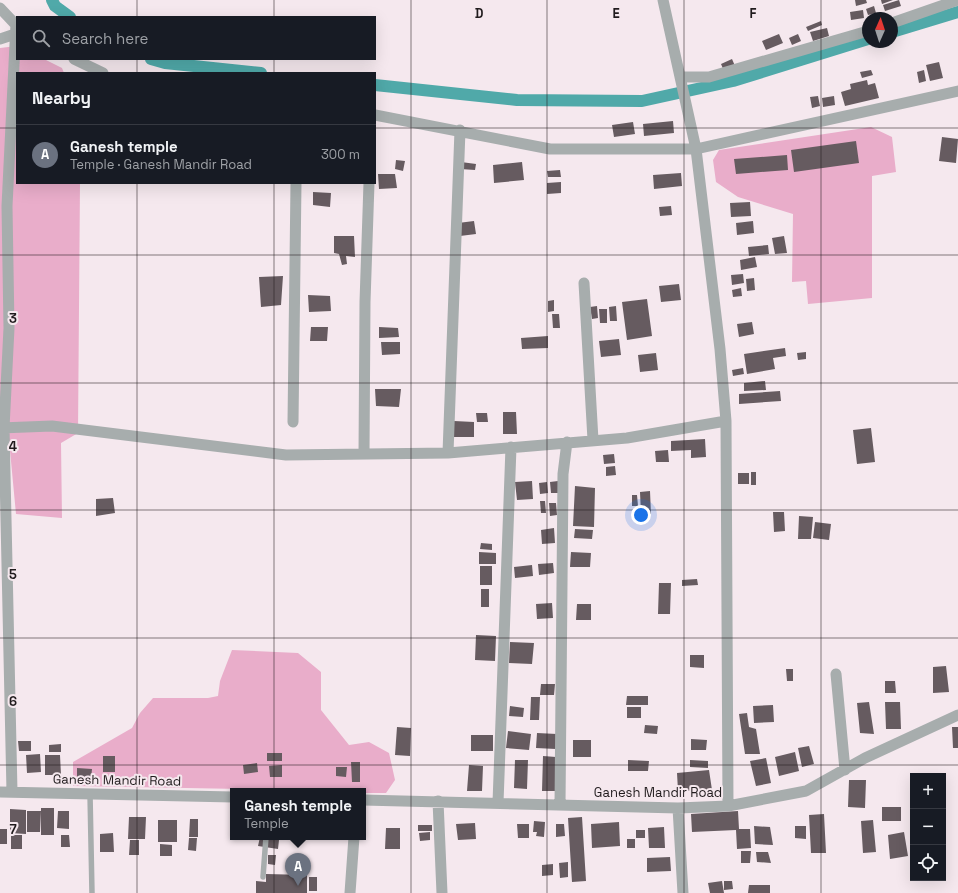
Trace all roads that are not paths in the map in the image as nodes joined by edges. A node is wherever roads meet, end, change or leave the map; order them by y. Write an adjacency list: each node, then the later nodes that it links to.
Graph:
1 (663, 0): 10 (street)
2 (958, 0): 4 (street)
3 (0, 8): 5 (street)
4 (898, 21)
5 (16, 28): 7 (street); 14 (street)
6 (862, 33): 10 (street)
7 (0, 39)
8 (76, 60): 9 (street)
9 (101, 72)
10 (681, 80): 15 (street)
11 (958, 91): 15 (street)
12 (376, 116): 13 (street)
13 (460, 130): 15 (street); 26 (street)
14 (5, 135): 18 (street)
15 (696, 149): 20 (street)
16 (296, 184): 21 (street)
17 (369, 184): 27 (street)
18 (4, 206): 22 (street)
19 (584, 283): 23 (street)
20 (726, 421): 23 (street); 39 (street)
21 (293, 422)
22 (2, 428): 27 (street); 32 (street)
23 (593, 440): 24 (street)
24 (567, 442): 25 (street); 38 (street)
25 (511, 447): 26 (street); 37 (street)
26 (448, 453): 27 (street)
27 (364, 454)
28 (836, 674): 30 (street)
29 (958, 715): 30 (street, Ganesh Mandir Road)
30 (845, 770): 39 (street, Ganesh Mandir Road)
31 (0, 792): 32 (street, Ganesh Mandir Road)
32 (12, 792): 33 (street, Ganesh Mandir Road)
33 (90, 794): 34 (street, Ganesh Mandir Road); 44 (lane)
34 (230, 797)
35 (366, 800): 36 (street, Ganesh Mandir Road)
36 (438, 801): 37 (street, Ganesh Mandir Road); 46 (street)
37 (498, 803): 38 (street, Ganesh Mandir Road)
38 (560, 804): 40 (street, Ganesh Mandir Road)
39 (728, 806): 40 (street, Ganesh Mandir Road)
40 (678, 808): 47 (street)
41 (266, 840): 43 (lane)
42 (354, 840): 45 (street)
43 (263, 877)
44 (92, 893)
45 (350, 893)
46 (442, 893)
47 (683, 893)

